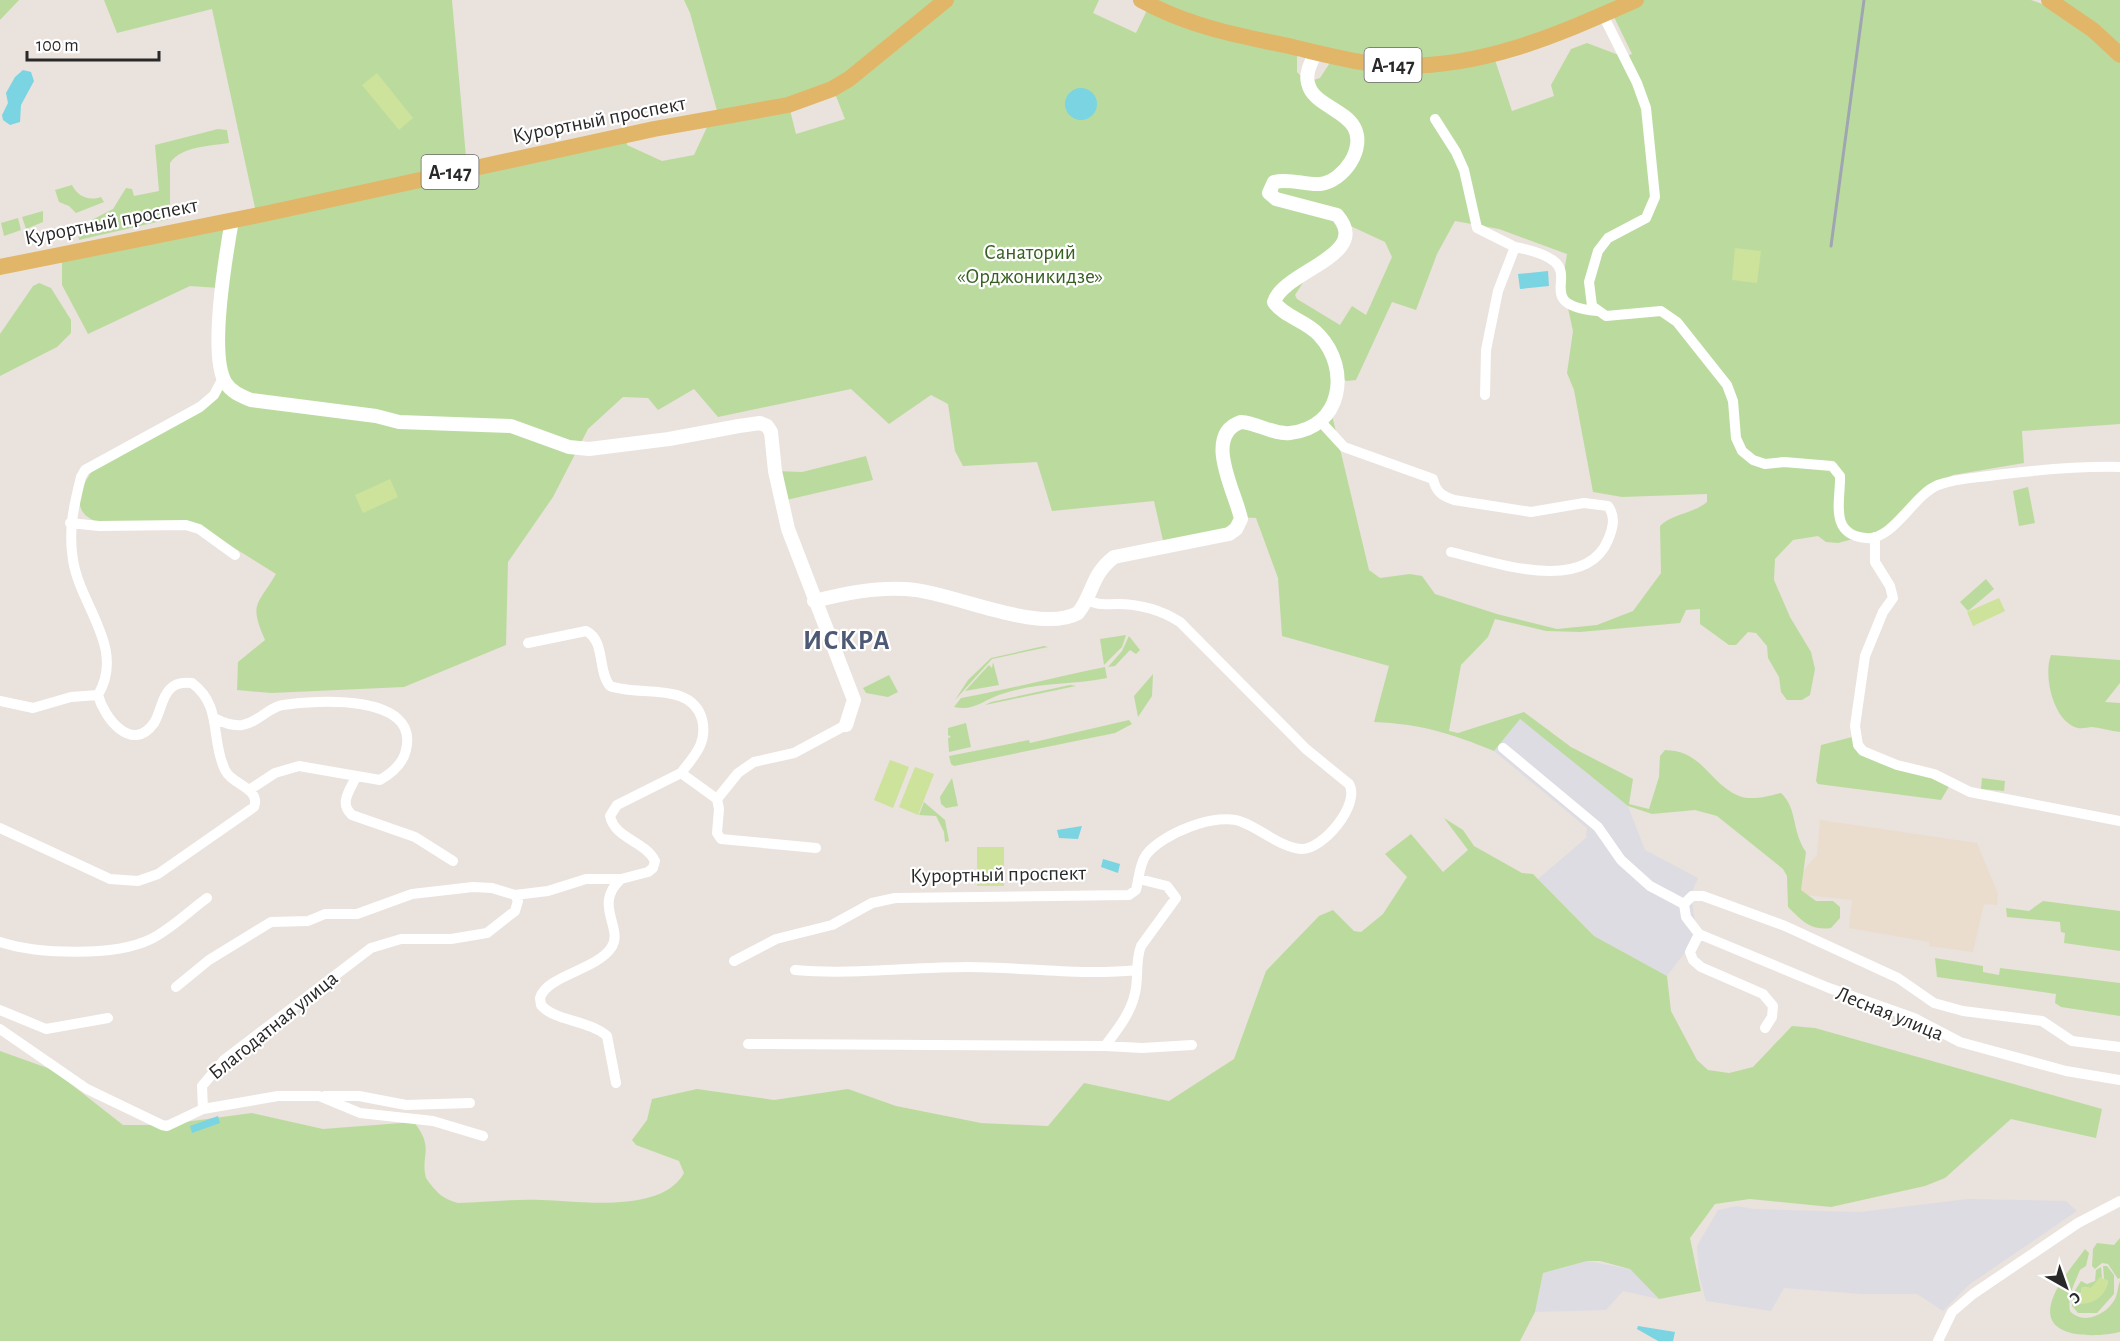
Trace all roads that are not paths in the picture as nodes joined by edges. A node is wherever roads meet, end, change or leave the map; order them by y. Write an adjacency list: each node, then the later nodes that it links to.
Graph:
1 (946, 0): 9 (main road, Курортный проспект / А-147)
2 (1141, 0): 6 (main road, А-147)
3 (1636, 0): 5 (main road, А-147)
4 (2049, 0): 7 (main road)
5 (1603, 15): 6 (main road, А-147); 12 (street)
6 (1316, 52): 15 (street)
7 (2120, 55)
8 (1435, 119): 10 (street)
9 (231, 220): 11 (main road, Курортный проспект / А-147); 13 (street)
10 (1515, 247): 12 (street); 14 (street)
11 (0, 267)
12 (1597, 311): 18 (street)
13 (223, 378): 17 (street); 22 (street)
14 (1485, 395)
15 (1320, 422): 19 (street); 21 (street)
16 (2120, 467): 18 (street)
17 (70, 529): 20 (street); 24 (street)
18 (1875, 537): 33 (street)
19 (1451, 552)
20 (235, 555)
21 (1086, 599): 22 (street); 38 (street)
22 (814, 601): 27 (street)
23 (528, 643): 29 (street)
24 (98, 695): 25 (street); 26 (street)
25 (0, 701)
26 (216, 719): 30 (street); 31 (street)
27 (846, 725): 32 (street)
28 (1503, 748): 41 (street)
29 (681, 773): 32 (street); 37 (street)
30 (356, 777): 31 (street); 36 (street)
31 (249, 790): 34 (street)
32 (717, 799): 35 (street)
33 (2120, 821)
34 (0, 828)
35 (816, 848)
36 (453, 861)
37 (621, 879): 39 (street); 57 (street)
38 (1139, 879): 44 (street, Курортный проспект); 46 (street)
39 (515, 895): 47 (street); 60 (street, Благодатная улица)
40 (207, 897): 43 (street)
41 (1684, 904): 42 (street); 55 (street, Лесная улица)
42 (1699, 934): 50 (street); 56 (street, Лесная улица)
43 (0, 942)
44 (734, 961)
45 (795, 970): 46 (street)
46 (1137, 970): 54 (street)
47 (176, 987)
48 (0, 1010): 49 (street)
49 (108, 1018)
50 (1766, 1028)
51 (0, 1029): 60 (street)
52 (748, 1044): 54 (street)
53 (1192, 1045): 54 (street)
54 (1105, 1046)
55 (2120, 1047)
56 (2120, 1080)
57 (616, 1083)
58 (319, 1096): 59 (street); 60 (street, Благодатная улица); 61 (street, Благодатная улица)
59 (470, 1103)
60 (202, 1109)
61 (483, 1136)
62 (2120, 1201): 63 (street)
63 (1938, 1341)

